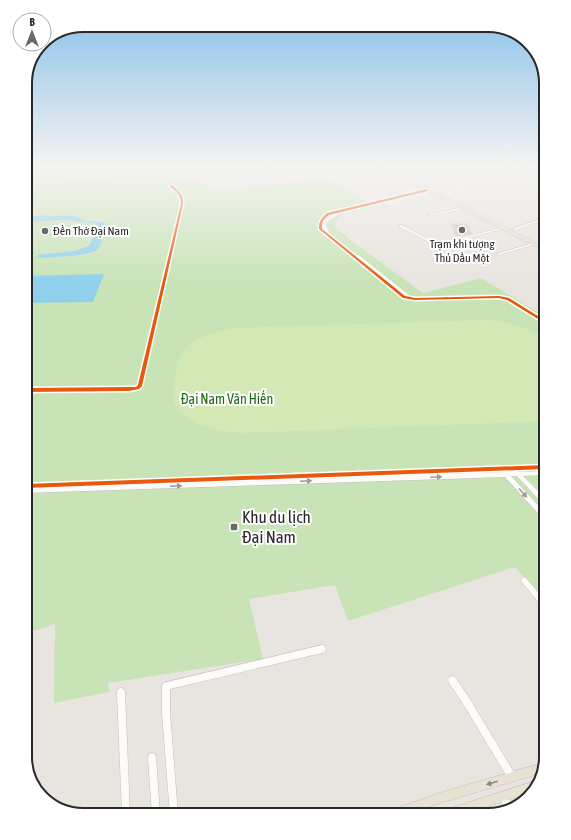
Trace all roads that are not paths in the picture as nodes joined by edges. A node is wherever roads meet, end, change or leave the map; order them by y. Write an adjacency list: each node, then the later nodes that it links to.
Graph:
1 (182, 204): 18 (street)
2 (371, 204): 17 (street)
3 (377, 204): 16 (street)
4 (456, 204): 6 (highway)
5 (464, 204): 11 (highway)
6 (464, 208): 7 (street); 10 (highway)
7 (430, 215)
8 (539, 220): 11 (street)
9 (401, 226): 10 (street)
10 (504, 228): 13 (highway)
11 (514, 229): 12 (highway)
12 (539, 242)
13 (534, 244): 14 (highway); 15 (street)
14 (539, 246)
15 (498, 254)
16 (539, 316)
17 (539, 319)
18 (32, 390)
19 (539, 467): 21 (street)
20 (500, 468): 21 (street); 24 (street); 25 (street)
21 (512, 468): 22 (street)
22 (517, 473): 23 (street); 24 (street); 27 (street)
23 (539, 473)
24 (505, 474): 26 (street, one-way to 24); 28 (street, one-way to 28)
25 (32, 486)
26 (32, 491)
27 (539, 496)
28 (539, 510)
29 (524, 580): 30 (street)
30 (539, 598)
31 (322, 649): 42 (street)
32 (452, 680): 36 (street)
33 (121, 692): 40 (street)
34 (152, 757): 41 (street)
35 (537, 770): 36 (main road)
36 (512, 777): 43 (main road, one-way to 43)
37 (528, 789): 38 (main road)
38 (503, 796): 39 (street); 44 (main road)
39 (507, 804)
40 (126, 808)
41 (156, 808)
42 (173, 808)
43 (412, 808)
44 (466, 808)

